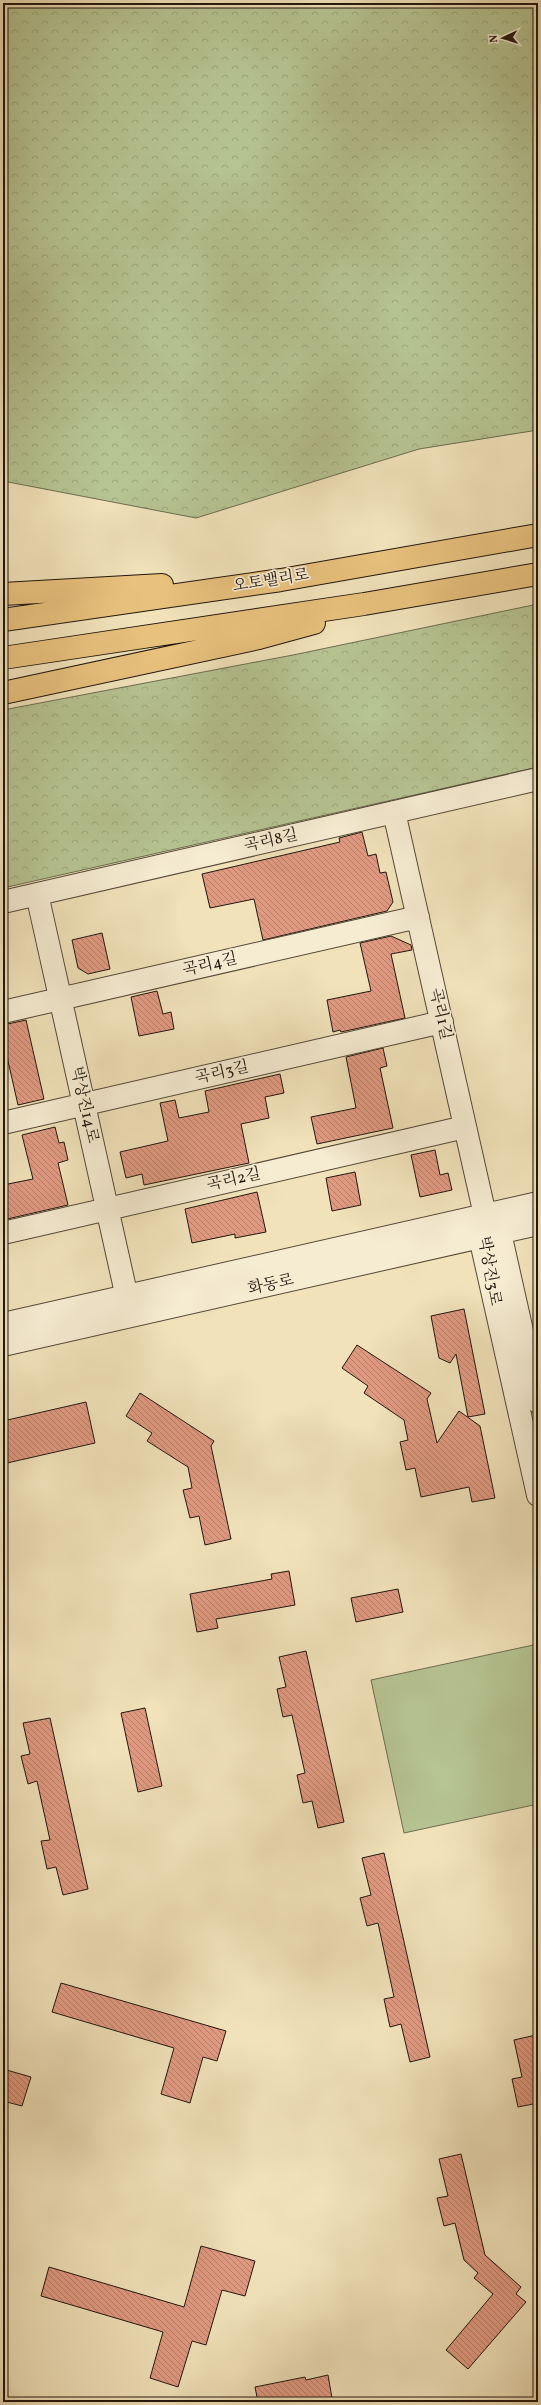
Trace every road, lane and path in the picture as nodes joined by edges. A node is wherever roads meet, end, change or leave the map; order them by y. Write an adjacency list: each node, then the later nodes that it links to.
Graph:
1 (538, 535): 3 (highway, 오토밸리로)
2 (538, 574): 5 (highway)
3 (281, 580): 4 (highway); 6 (highway, 오토밸리로)
4 (3, 594)
5 (415, 595): 7 (highway); 8 (highway)
6 (3, 620)
7 (3, 658)
8 (3, 693)
9 (538, 779): 10 (street, 곡리8길)
10 (394, 812): 11 (street, 곡리8길); 13 (street, 곡리1길)
11 (37, 894): 12 (street, 곡리8길); 14 (street, 박상진14로)
12 (3, 902)
13 (418, 917): 14 (street, 곡리4길); 16 (street, 곡리1길)
14 (60, 999): 15 (street, 곡리4길); 17 (street, 박상진14로)
15 (3, 1012)
16 (442, 1022): 17 (street, 곡리3길); 19 (street, 곡리1길)
17 (84, 1105): 18 (street, 곡리3길); 21 (street, 박상진14로)
18 (3, 1123)
19 (465, 1127): 21 (street, 곡리2길); 22 (street, 곡리1길)
20 (538, 1203): 22 (street, 화동로)
21 (107, 1209): 24 (street, 곡리2길); 26 (street, 박상진14로)
22 (485, 1215): 25 (street, 박상진3로); 26 (street, 화동로)
23 (538, 1224): 25 (street, 화동로)
24 (3, 1233)
25 (490, 1235): 26 (street, 화동로); 29 (street, 박상진3로); 30 (street, 박상진3로)
26 (129, 1306): 27 (street, 화동로); 28 (street, 화동로)
27 (3, 1324)
28 (3, 1345)
29 (538, 1402)
30 (538, 1495)

